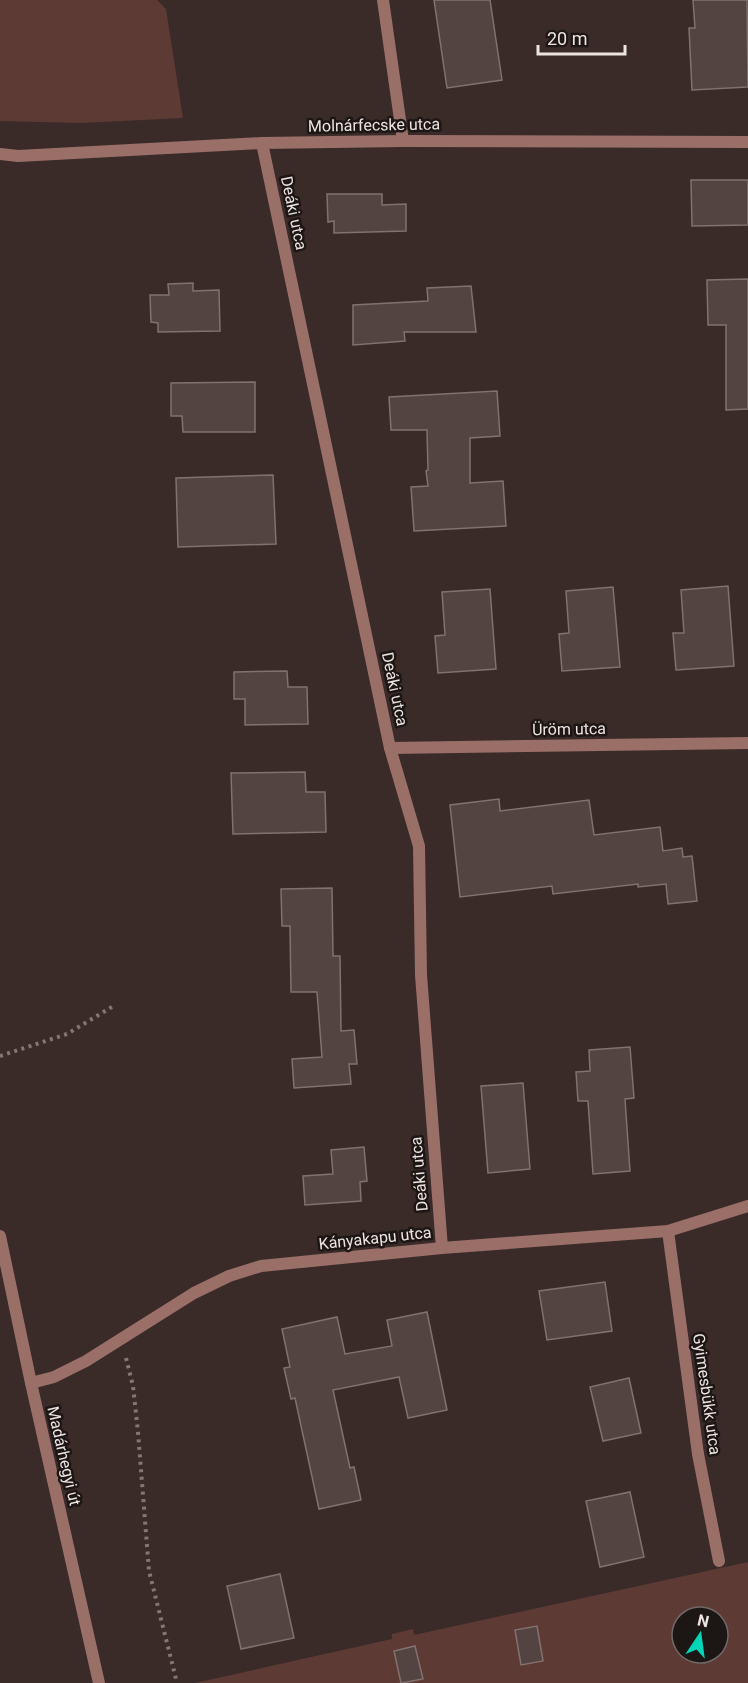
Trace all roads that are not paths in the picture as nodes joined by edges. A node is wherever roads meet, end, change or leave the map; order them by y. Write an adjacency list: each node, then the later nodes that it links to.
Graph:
1 (383, 0): 2 (street)
2 (403, 141): 3 (street, Molnárfecske utca); 4 (street, Molnárfecske utca)
3 (748, 142)
4 (262, 143): 5 (street, Molnárfecske utca); 7 (street, Deáki utca)
5 (0, 154)
6 (748, 743): 7 (street, Üröm utca)
7 (390, 748): 11 (street, Deáki utca)
8 (748, 1206): 9 (street, Kányakapu utca)
9 (668, 1231): 11 (street, Kányakapu utca); 13 (street, Gyimesbükk utca)
10 (0, 1236): 12 (street, Madárhegyi út)
11 (442, 1248): 12 (street, Kányakapu utca)
12 (31, 1383): 14 (street, Madárhegyi út)
13 (719, 1561)
14 (99, 1683)

